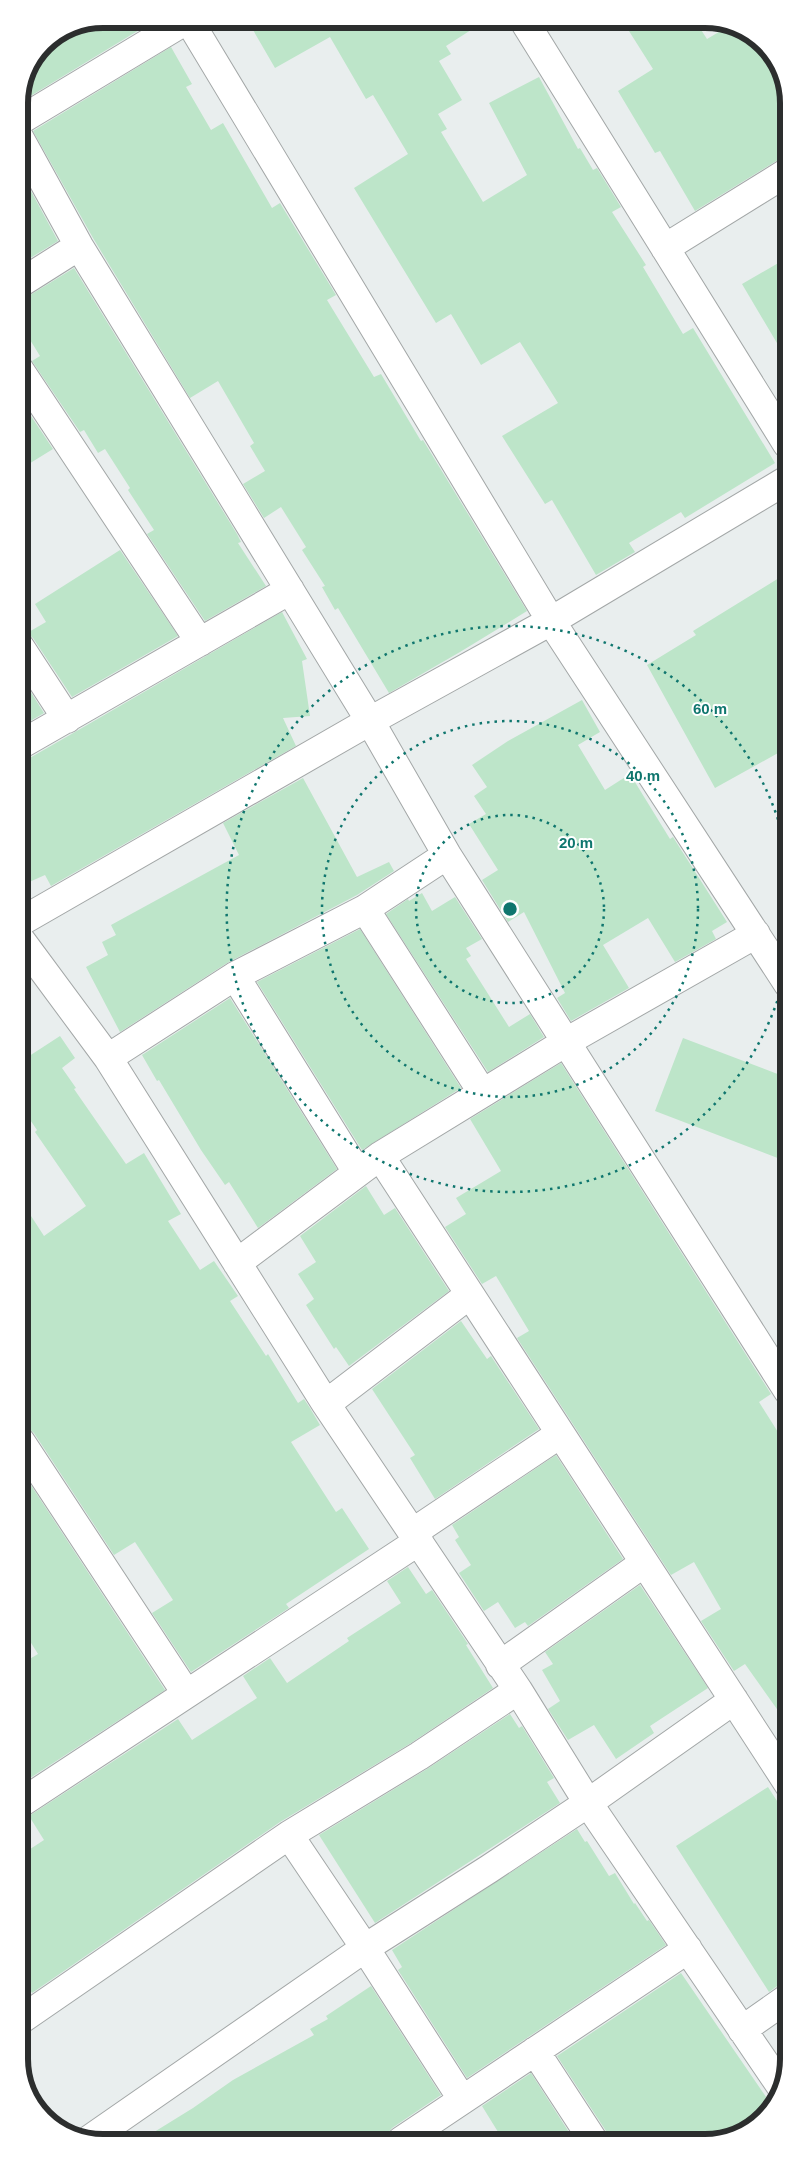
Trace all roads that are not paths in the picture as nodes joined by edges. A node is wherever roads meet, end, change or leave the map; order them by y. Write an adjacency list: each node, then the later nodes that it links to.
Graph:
1 (173, 28): 4 (street)
2 (193, 28): 14 (street)
3 (528, 28): 8 (street)
4 (28, 116)
5 (28, 153): 7 (street)
6 (780, 177): 8 (street)
7 (80, 246): 9 (street); 13 (street)
8 (665, 248): 11 (street)
9 (28, 278)
10 (28, 383): 15 (street)
11 (780, 433)
12 (780, 484): 14 (street)
13 (290, 590): 15 (street); 18 (street)
14 (550, 621): 18 (street); 23 (street)
15 (200, 642): 17 (street)
16 (28, 658): 17 (street)
17 (67, 719): 19 (street)
18 (370, 721): 20 (street); 22 (street)
19 (28, 741)
20 (447, 855): 21 (street); 27 (street)
21 (365, 909): 26 (street); 29 (street)
22 (28, 917)
23 (756, 934): 25 (street); 27 (street)
24 (28, 950): 28 (street)
25 (780, 972)
26 (235, 976): 28 (street); 31 (street)
27 (566, 1042): 29 (street); 34 (street)
28 (108, 1058): 32 (street)
29 (482, 1092): 30 (street)
30 (380, 1156): 31 (street); 33 (street)
31 (357, 1172): 32 (street)
32 (236, 1263): 35 (street)
33 (469, 1295): 35 (street); 36 (street)
34 (780, 1378)
35 (326, 1404): 38 (street)
36 (560, 1434): 38 (street); 39 (street)
37 (28, 1453): 42 (street)
38 (416, 1537): 40 (street); 42 (street)
39 (644, 1563): 40 (street); 43 (street)
40 (500, 1664): 41 (street)
41 (518, 1690): 46 (street); 47 (street)
42 (186, 1694): 45 (street)
43 (734, 1700): 44 (street); 46 (street)
44 (780, 1771)
45 (28, 1798)
46 (588, 1803): 48 (street); 49 (street)
47 (289, 1835): 48 (street); 51 (street)
48 (365, 1948): 55 (street); 56 (street)
49 (688, 1949): 52 (street); 53 (street)
50 (780, 2003): 52 (street)
51 (28, 2015)
52 (742, 2030): 54 (street)
53 (535, 2051): 55 (street); 58 (street)
54 (777, 2082)
55 (462, 2099): 57 (street)
56 (99, 2133)
57 (412, 2134)
58 (589, 2134)

